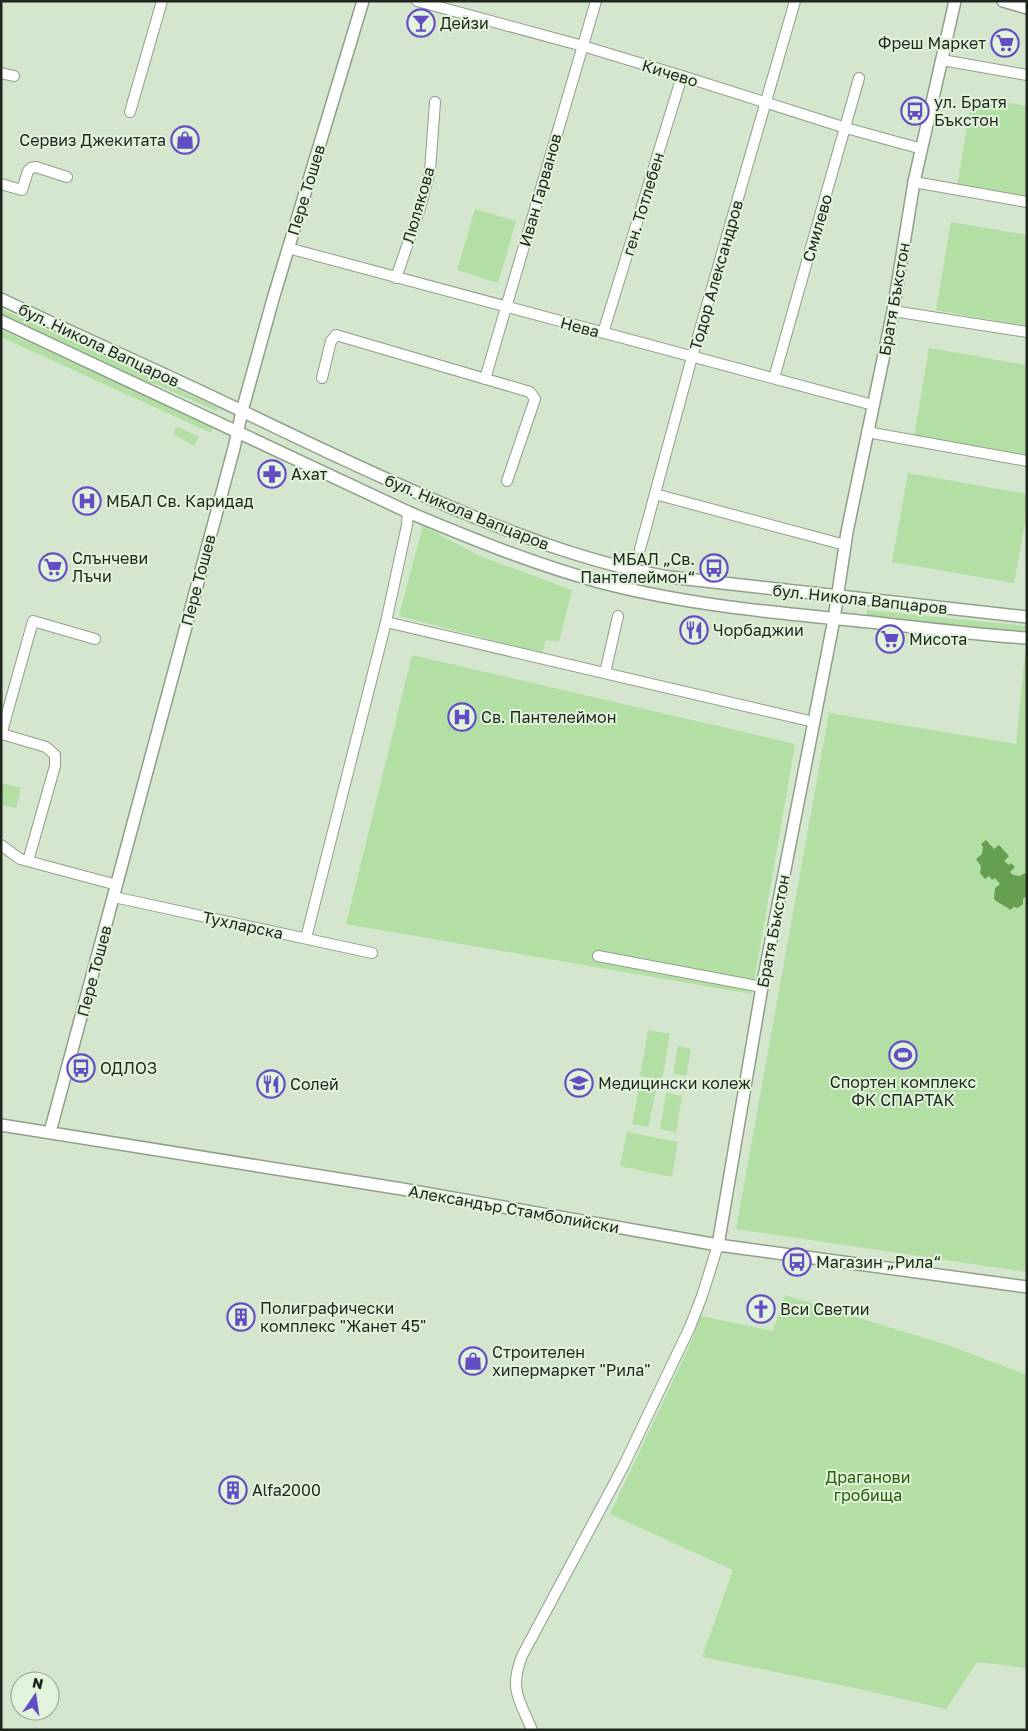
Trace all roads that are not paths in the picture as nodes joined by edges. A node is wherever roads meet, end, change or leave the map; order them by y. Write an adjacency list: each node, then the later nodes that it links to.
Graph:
1 (162, 1): 18 (street)
2 (363, 1): 25 (street, Пере Тошев)
3 (417, 1): 9 (street, Кичево)
4 (596, 1): 9 (street, Иван Гарванов)
5 (795, 1): 17 (street, Тодор Александров)
6 (955, 1): 10 (street, Братя Бъкстон)
7 (1003, 1): 8 (street)
8 (1027, 8)
9 (583, 46): 14 (street, Кичево); 28 (street, Иван Гарванов)
10 (942, 60): 12 (street); 20 (street, Братя Бъкстон)
11 (1, 73): 13 (street)
12 (1027, 75)
13 (14, 76)
14 (682, 76): 17 (street, Кичево); 32 (street, ген. Тотлебен)
15 (859, 78): 19 (street, Смилево)
16 (435, 102): 26 (street, Люлякова)
17 (764, 103): 19 (street, Кичево); 33 (street, Тодор Александров)
18 (130, 112)
19 (846, 128): 20 (street, Кичево); 35 (street, Смилево)
20 (922, 149): 22 (street, Братя Бъкстон)
21 (68, 176): 23 (street)
22 (914, 182): 24 (street); 29 (street, Братя Бъкстон)
23 (1, 184)
24 (1027, 202)
25 (288, 248): 26 (street, Нева); 38 (street, Пере Тошев)
26 (396, 278): 28 (street, Нева)
27 (1, 299): 38 (street, бул. Никола Вапцаров)
28 (506, 307): 32 (street, Нева); 36 (street, Иван Гарванов)
29 (893, 311): 31 (street); 37 (street, Братя Бъкстон)
30 (1, 321): 39 (street, бул. Никола Вапцаров)
31 (1027, 332)
32 (604, 333): 33 (street, Нева)
33 (692, 357): 35 (street, Нева); 43 (street, Тодор Александров)
34 (322, 378): 36 (street)
35 (774, 378): 37 (street, Нева)
36 (485, 379): 42 (street)
37 (873, 405): 40 (street, Братя Бъкстон)
38 (242, 411): 39 (street, Пере Тошев); 47 (street, бул. Никола Вапцаров)
39 (238, 432): 44 (street, бул. Никола Вапцаров); 59 (street, Пере Тошев)
40 (868, 432): 41 (street); 45 (street, Братя Бъкстон)
41 (1027, 461)
42 (507, 481)
43 (655, 494): 45 (street); 46 (street, Тодор Александров)
44 (408, 512): 50 (street, бул. Никола Вапцаров); 51 (street)
45 (845, 545): 47 (street, Братя Бъкстон)
46 (640, 549)
47 (836, 597): 49 (street, бул. Никола Вапцаров); 50 (street, Братя Бъкстон)
48 (618, 616): 54 (street)
49 (1027, 617)
50 (834, 618): 52 (street, бул. Никола Вапцаров); 55 (street, Братя Бъкстон)
51 (386, 622): 54 (street); 60 (street)
52 (1027, 638)
53 (94, 639): 56 (street)
54 (605, 673): 55 (street)
55 (814, 722): 63 (street, Братя Бъкстон)
56 (2, 734): 58 (street)
57 (1, 845): 58 (street, Тухларска)
58 (28, 861): 59 (street, Тухларска)
59 (115, 891): 60 (street, Тухларска); 65 (street, Пере Тошев)
60 (306, 938): 61 (street, Тухларска)
61 (372, 953)
62 (598, 956): 63 (street)
63 (762, 987): 66 (street, Братя Бъкстон)
64 (1, 1125): 65 (street, Александър Стамболийски)
65 (50, 1132): 66 (street, Александър Стамболийски)
66 (718, 1245): 67 (street, Александър Стамболийски); 68 (street)
67 (1027, 1287)
68 (532, 1730)

